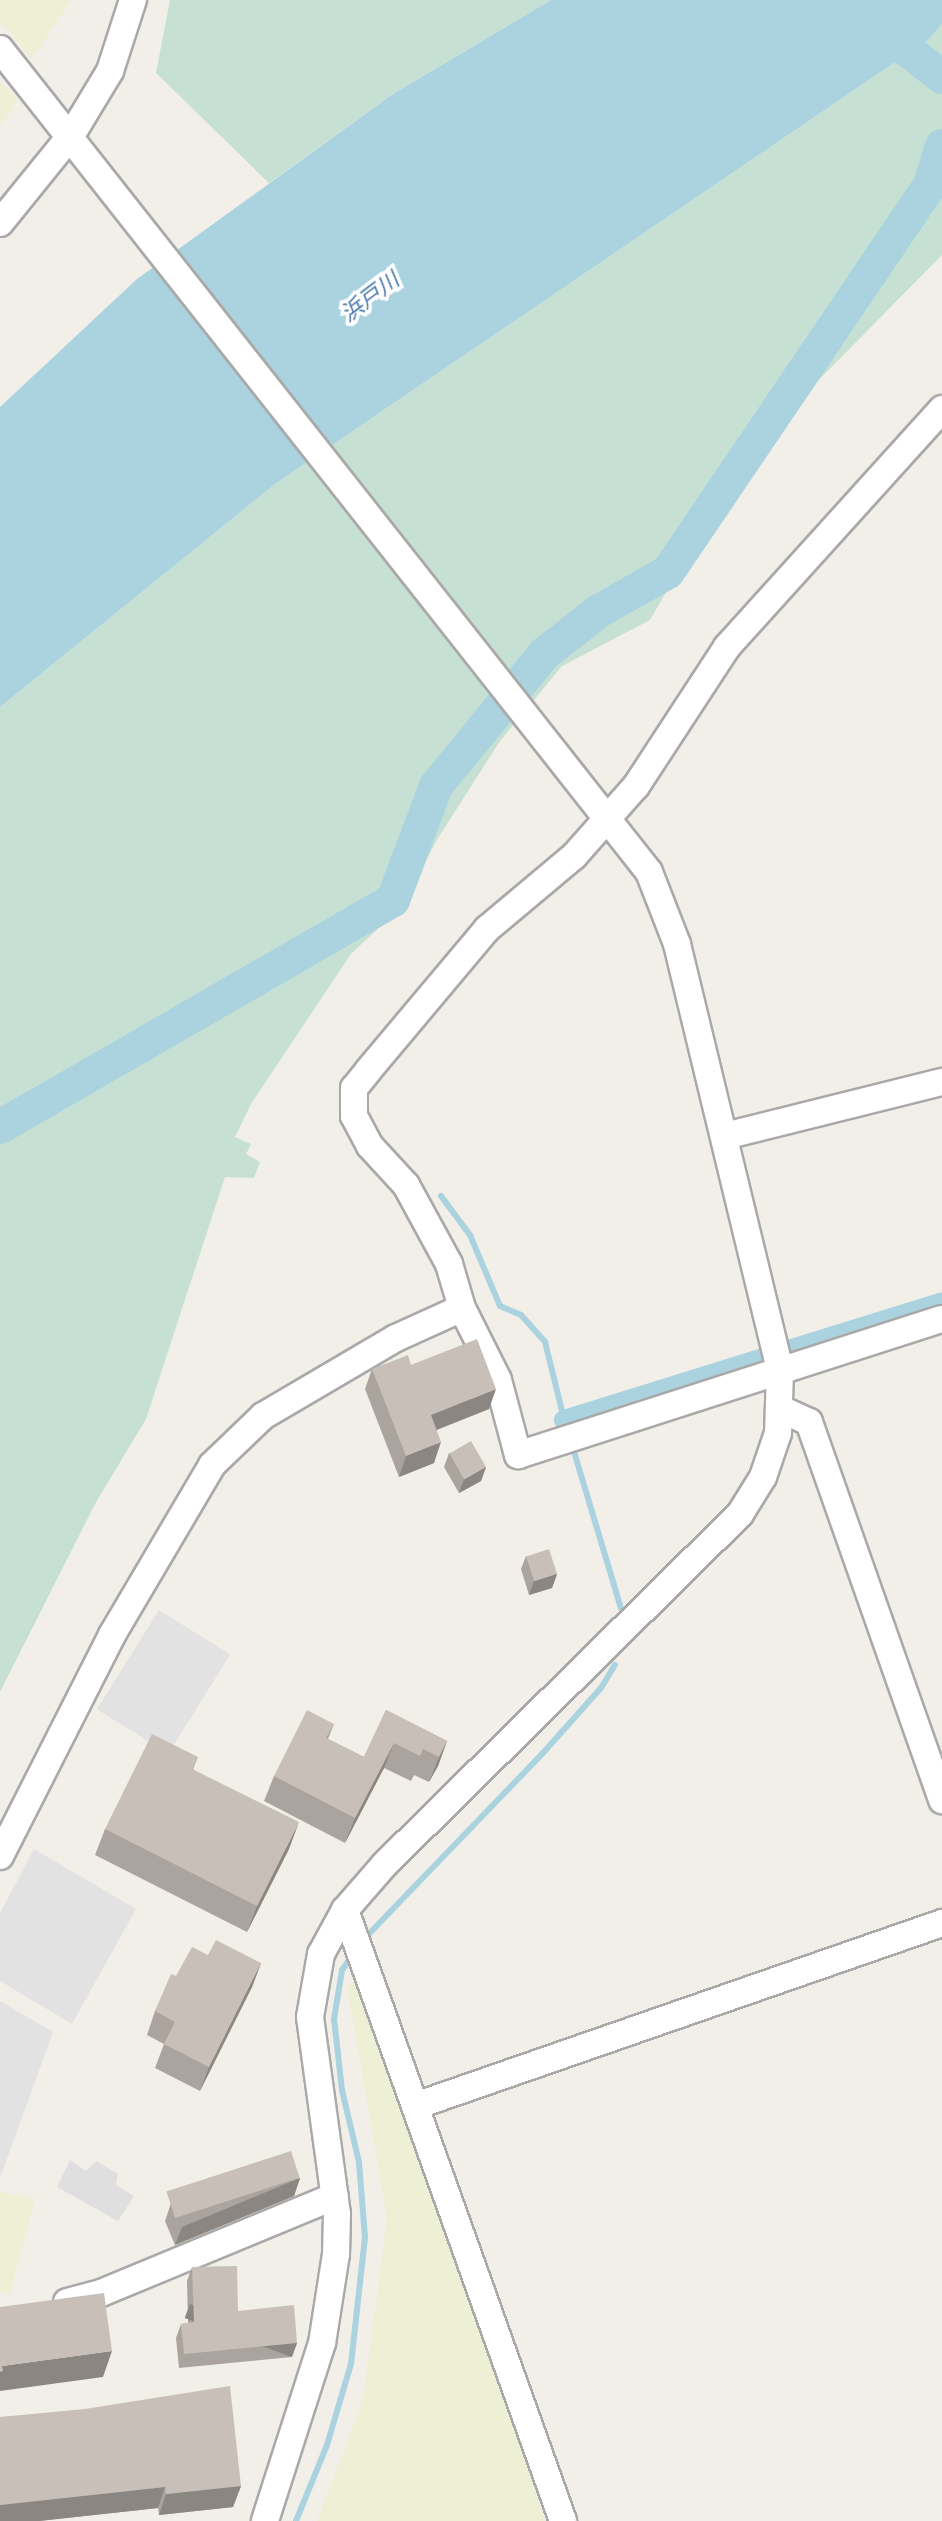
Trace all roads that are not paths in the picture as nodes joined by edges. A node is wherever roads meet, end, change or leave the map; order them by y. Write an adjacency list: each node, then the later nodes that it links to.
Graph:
1 (133, 0): 3 (street)
2 (0, 49): 3 (street)
3 (79, 144): 4 (street); 6 (street)
4 (0, 223)
5 (942, 409): 6 (street)
6 (610, 815): 8 (street); 9 (street)
7 (942, 1082): 8 (street)
8 (725, 1136): 11 (street)
9 (462, 1308): 11 (street); 14 (street)
10 (942, 1319): 11 (street)
11 (780, 1370): 12 (street)
12 (781, 1409): 13 (street); 15 (street)
13 (942, 1800)
14 (0, 1856)
15 (345, 1910): 17 (street); 18 (street)
16 (942, 1923): 17 (street)
17 (418, 2105): 21 (street)
18 (335, 2196): 19 (street); 20 (street)
19 (43, 2305)
20 (265, 2521)
21 (563, 2521)

